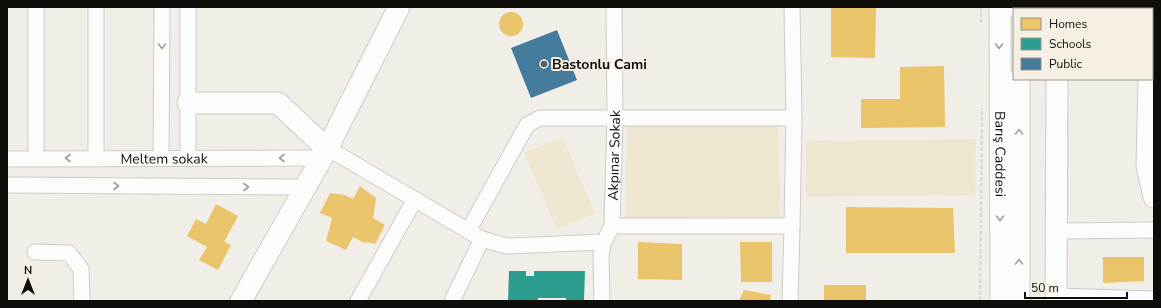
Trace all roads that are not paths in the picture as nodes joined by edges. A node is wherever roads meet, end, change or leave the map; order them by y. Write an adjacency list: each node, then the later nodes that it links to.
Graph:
1 (36, 7): 16 (street)
2 (96, 7): 17 (street)
3 (162, 7): 18 (street, one-way to 18)
4 (188, 7): 12 (street)
5 (399, 7): 15 (street)
6 (614, 7): 13 (street, Akpınar Sokak)
7 (792, 7): 14 (street)
8 (1000, 7): 41 (street, Barış Caddesi, one-way to 41)
9 (1019, 80): 42 (street, Barış Caddesi, one-way to 9)
10 (1057, 80): 29 (street)
11 (1149, 80): 23 (street)
12 (188, 103): 15 (street); 19 (street)
13 (615, 118): 14 (street); 25 (street, Akpınar Sokak); 28 (street)
14 (794, 118): 26 (street)
15 (324, 154): 19 (street, Meltem sokak, one-way to 19); 22 (street); 24 (street)
16 (36, 158): 17 (street, Meltem sokak, one-way to 16); 20 (street, Meltem sokak)
17 (96, 158): 18 (street, Meltem sokak)
18 (162, 158): 19 (street, Meltem sokak)
19 (188, 158)
20 (7, 159)
21 (7, 185): 22 (street, Meltem sokak, one-way to 22)
22 (304, 187): 36 (street)
23 (1154, 197)
24 (415, 199): 28 (street); 37 (street)
25 (612, 226): 26 (street); 31 (street, Akpınar Sokak)
26 (792, 226): 40 (street)
27 (1154, 230): 29 (street)
28 (468, 231): 30 (street)
29 (1057, 231): 33 (street)
30 (482, 239): 31 (street); 38 (street)
31 (604, 242): 39 (street, Akpınar Sokak)
32 (35, 252): 35 (street)
33 (1056, 299): 34 (street)
34 (1154, 299)
35 (82, 301)
36 (241, 301)
37 (358, 301)
38 (452, 301)
39 (602, 301)
40 (790, 301)
41 (1001, 301)
42 (1019, 301)

